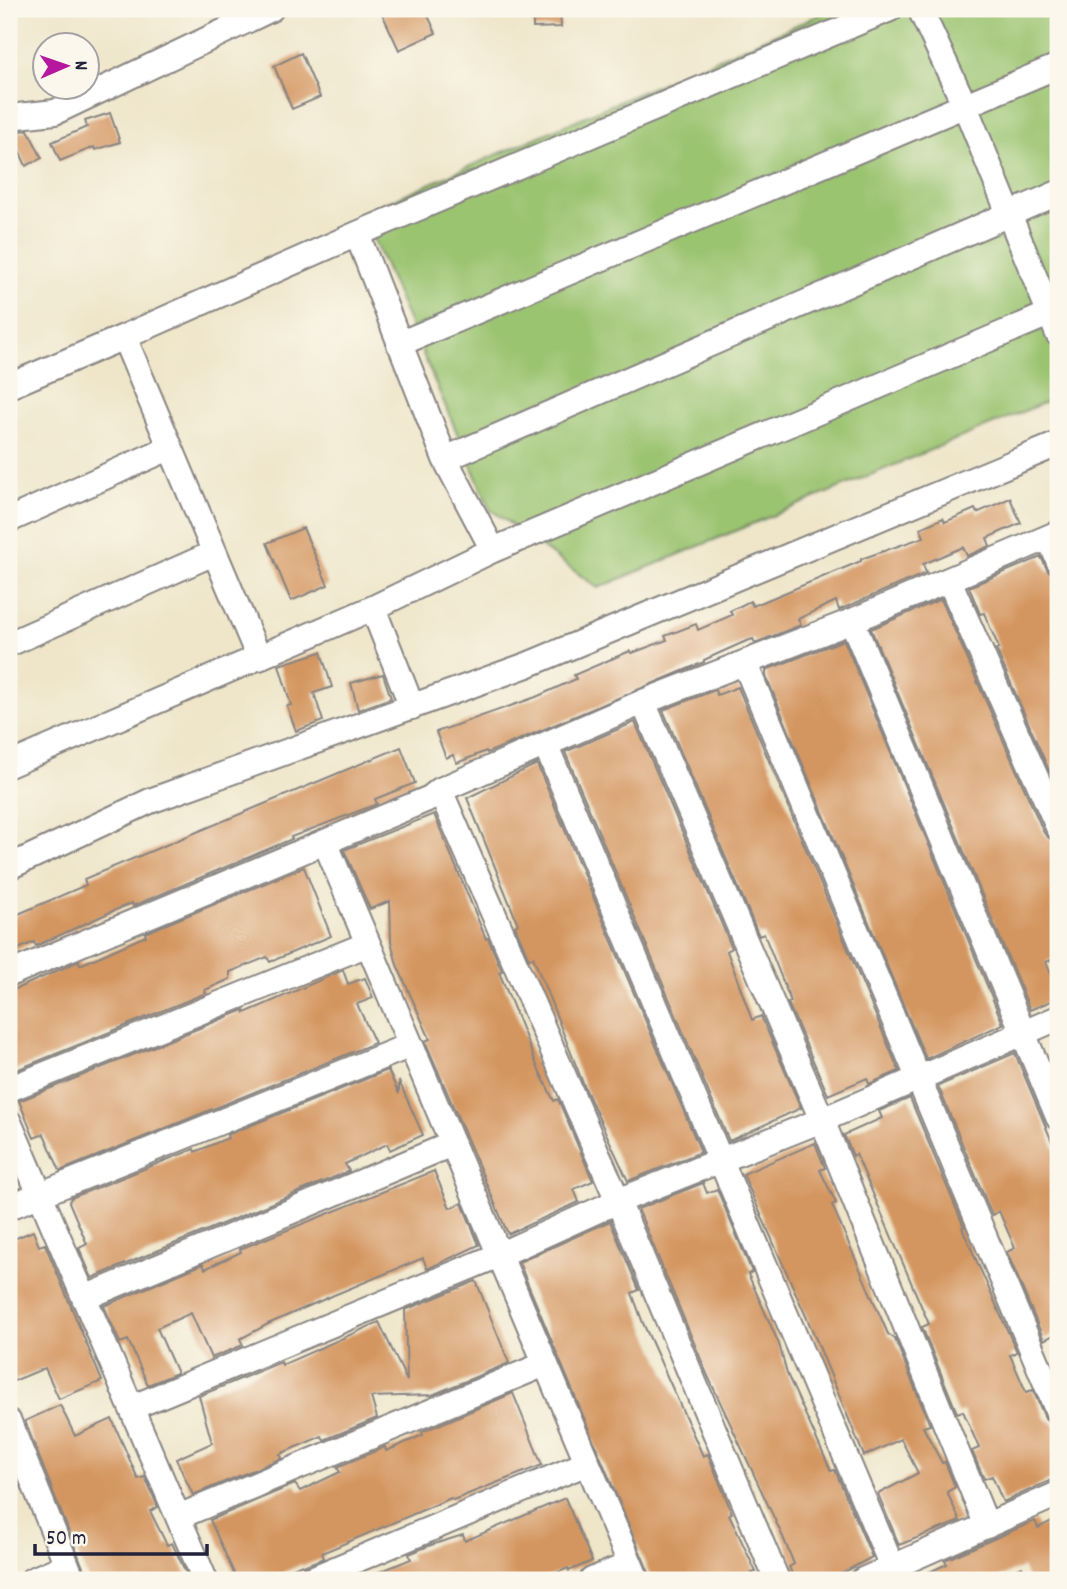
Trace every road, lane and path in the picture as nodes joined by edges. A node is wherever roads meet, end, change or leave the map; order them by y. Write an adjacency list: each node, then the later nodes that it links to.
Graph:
1 (271, 9): 6 (street)
2 (890, 9): 9 (street)
3 (920, 9): 5 (street)
4 (1058, 66): 5 (street)
5 (965, 106): 8 (street); 12 (street)
6 (9, 117)
7 (1058, 193): 8 (street)
8 (1010, 214): 10 (street); 16 (street)
9 (356, 234): 11 (street); 12 (street)
10 (1056, 319): 19 (street)
11 (124, 337): 13 (street); 15 (street)
12 (399, 344): 16 (street)
13 (9, 386)
14 (1058, 444): 28 (street)
15 (169, 448): 17 (street); 20 (street)
16 (444, 459): 19 (street)
17 (9, 520)
18 (1055, 543): 21 (street)
19 (493, 550): 22 (street)
20 (214, 553): 24 (street); 25 (street)
21 (949, 580): 23 (street); 32 (street)
22 (373, 608): 25 (street); 28 (street)
23 (852, 621): 26 (street); 38 (street)
24 (9, 644)
25 (259, 658): 30 (street)
26 (746, 664): 27 (street); 40 (street)
27 (643, 702): 29 (street); 43 (street)
28 (412, 707): 34 (street)
29 (546, 746): 31 (street); 46 (street)
30 (9, 765)
31 (440, 790): 33 (street); 48 (street)
32 (1058, 827)
33 (325, 842): 35 (street); 36 (street)
34 (9, 867)
35 (369, 944): 39 (street); 41 (street)
36 (9, 974)
37 (1058, 1018): 38 (street)
38 (1023, 1033): 40 (street); 42 (street)
39 (411, 1045): 45 (street); 47 (street)
40 (920, 1076): 43 (street); 54 (street)
41 (9, 1089)
42 (1058, 1117)
43 (821, 1120): 46 (street); 59 (street)
44 (9, 1122): 47 (street)
45 (452, 1144): 50 (street); 51 (street)
46 (720, 1161): 48 (street); 60 (street)
47 (38, 1195): 49 (street); 51 (street)
48 (618, 1200): 50 (street); 67 (street)
49 (9, 1207)
50 (499, 1255): 52 (street); 53 (street)
51 (84, 1297): 53 (street)
52 (545, 1364): 56 (street); 58 (street)
53 (133, 1407): 58 (street)
54 (1058, 1412)
55 (9, 1422): 62 (street)
56 (587, 1463): 61 (street); 65 (street)
57 (1058, 1494): 59 (street)
58 (177, 1517): 64 (street)
59 (987, 1526): 60 (street)
60 (893, 1569): 68 (street)
61 (633, 1572): 66 (street)
62 (70, 1573): 63 (street)
63 (32, 1580)
64 (205, 1580)
65 (309, 1580)
66 (592, 1580)
67 (777, 1580)
68 (863, 1580)

